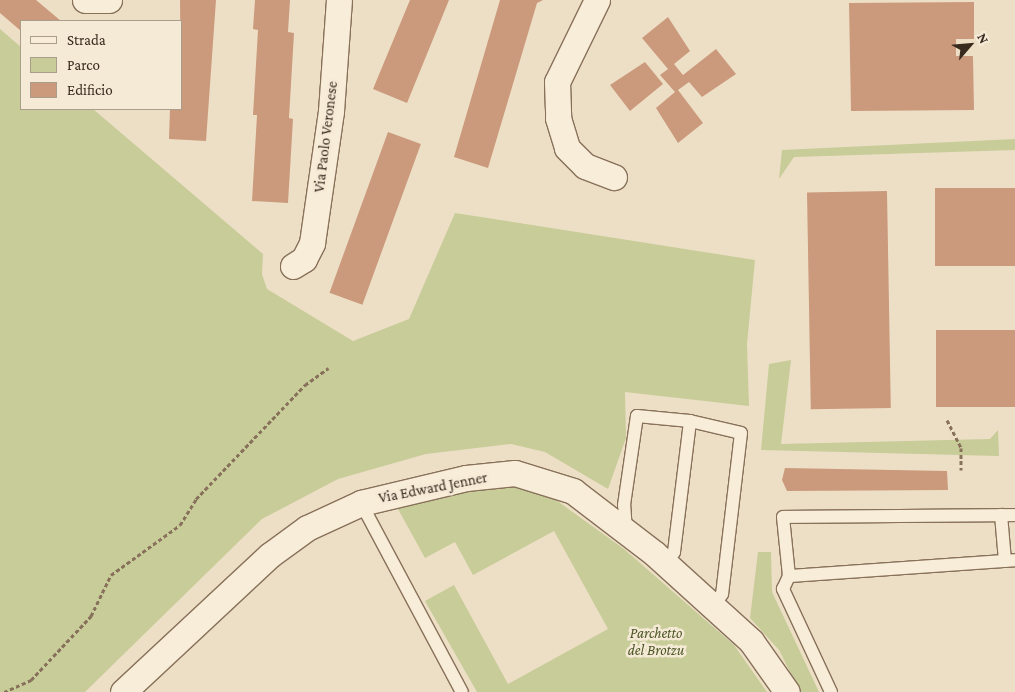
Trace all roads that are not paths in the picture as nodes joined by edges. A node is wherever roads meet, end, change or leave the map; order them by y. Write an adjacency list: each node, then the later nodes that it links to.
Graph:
1 (85, 0): 2 (street)
2 (109, 0)
3 (339, 0): 6 (street, Via Paolo Veronese)
4 (597, 0): 5 (street)
5 (614, 178)
6 (292, 266)
7 (690, 421): 11 (lane); 13 (lane); 15 (lane)
8 (361, 503): 11 (street, Via Edward Jenner); 16 (street, Via Edward Jenner); 17 (lane)
9 (1001, 515): 10 (lane); 12 (lane); 14 (lane)
10 (1015, 515)
11 (626, 531): 13 (street, Via Edward Jenner)
12 (1010, 560): 14 (lane)
13 (666, 564): 15 (street, Via Edward Jenner)
14 (790, 576): 19 (lane)
15 (713, 607): 18 (street, Via Edward Jenner)
16 (126, 691)
17 (462, 692)
18 (787, 692)
19 (831, 692)

